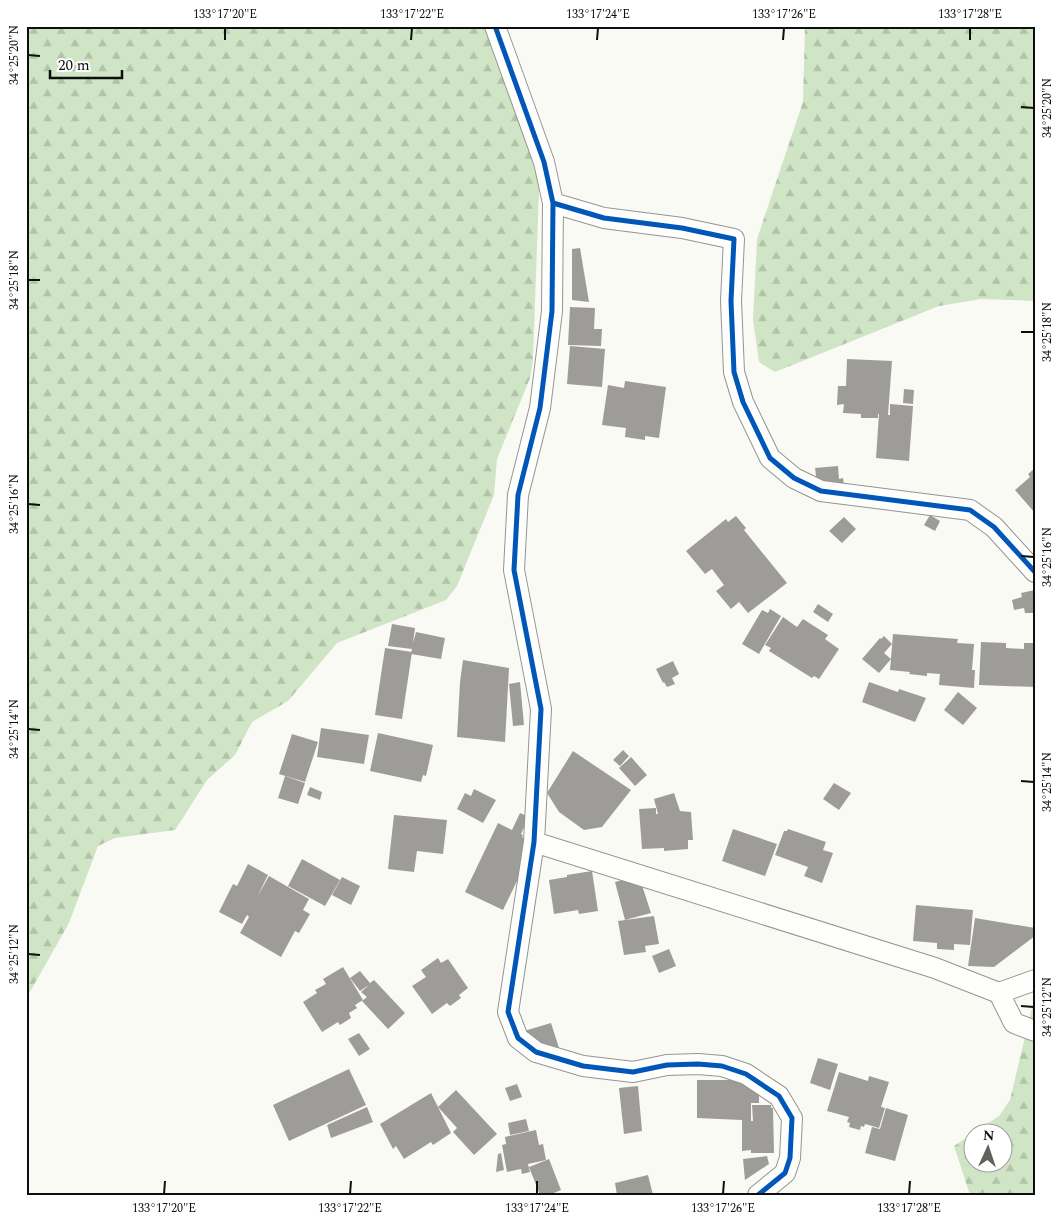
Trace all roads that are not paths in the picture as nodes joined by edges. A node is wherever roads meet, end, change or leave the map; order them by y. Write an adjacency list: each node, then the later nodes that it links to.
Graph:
1 (495, 26): 2 (street)
2 (553, 203): 3 (street); 4 (street)
3 (1035, 572)
4 (534, 842): 6 (street); 8 (street)
5 (1035, 980): 6 (street)
6 (999, 993): 7 (street)
7 (1035, 1031)
8 (758, 1195)

